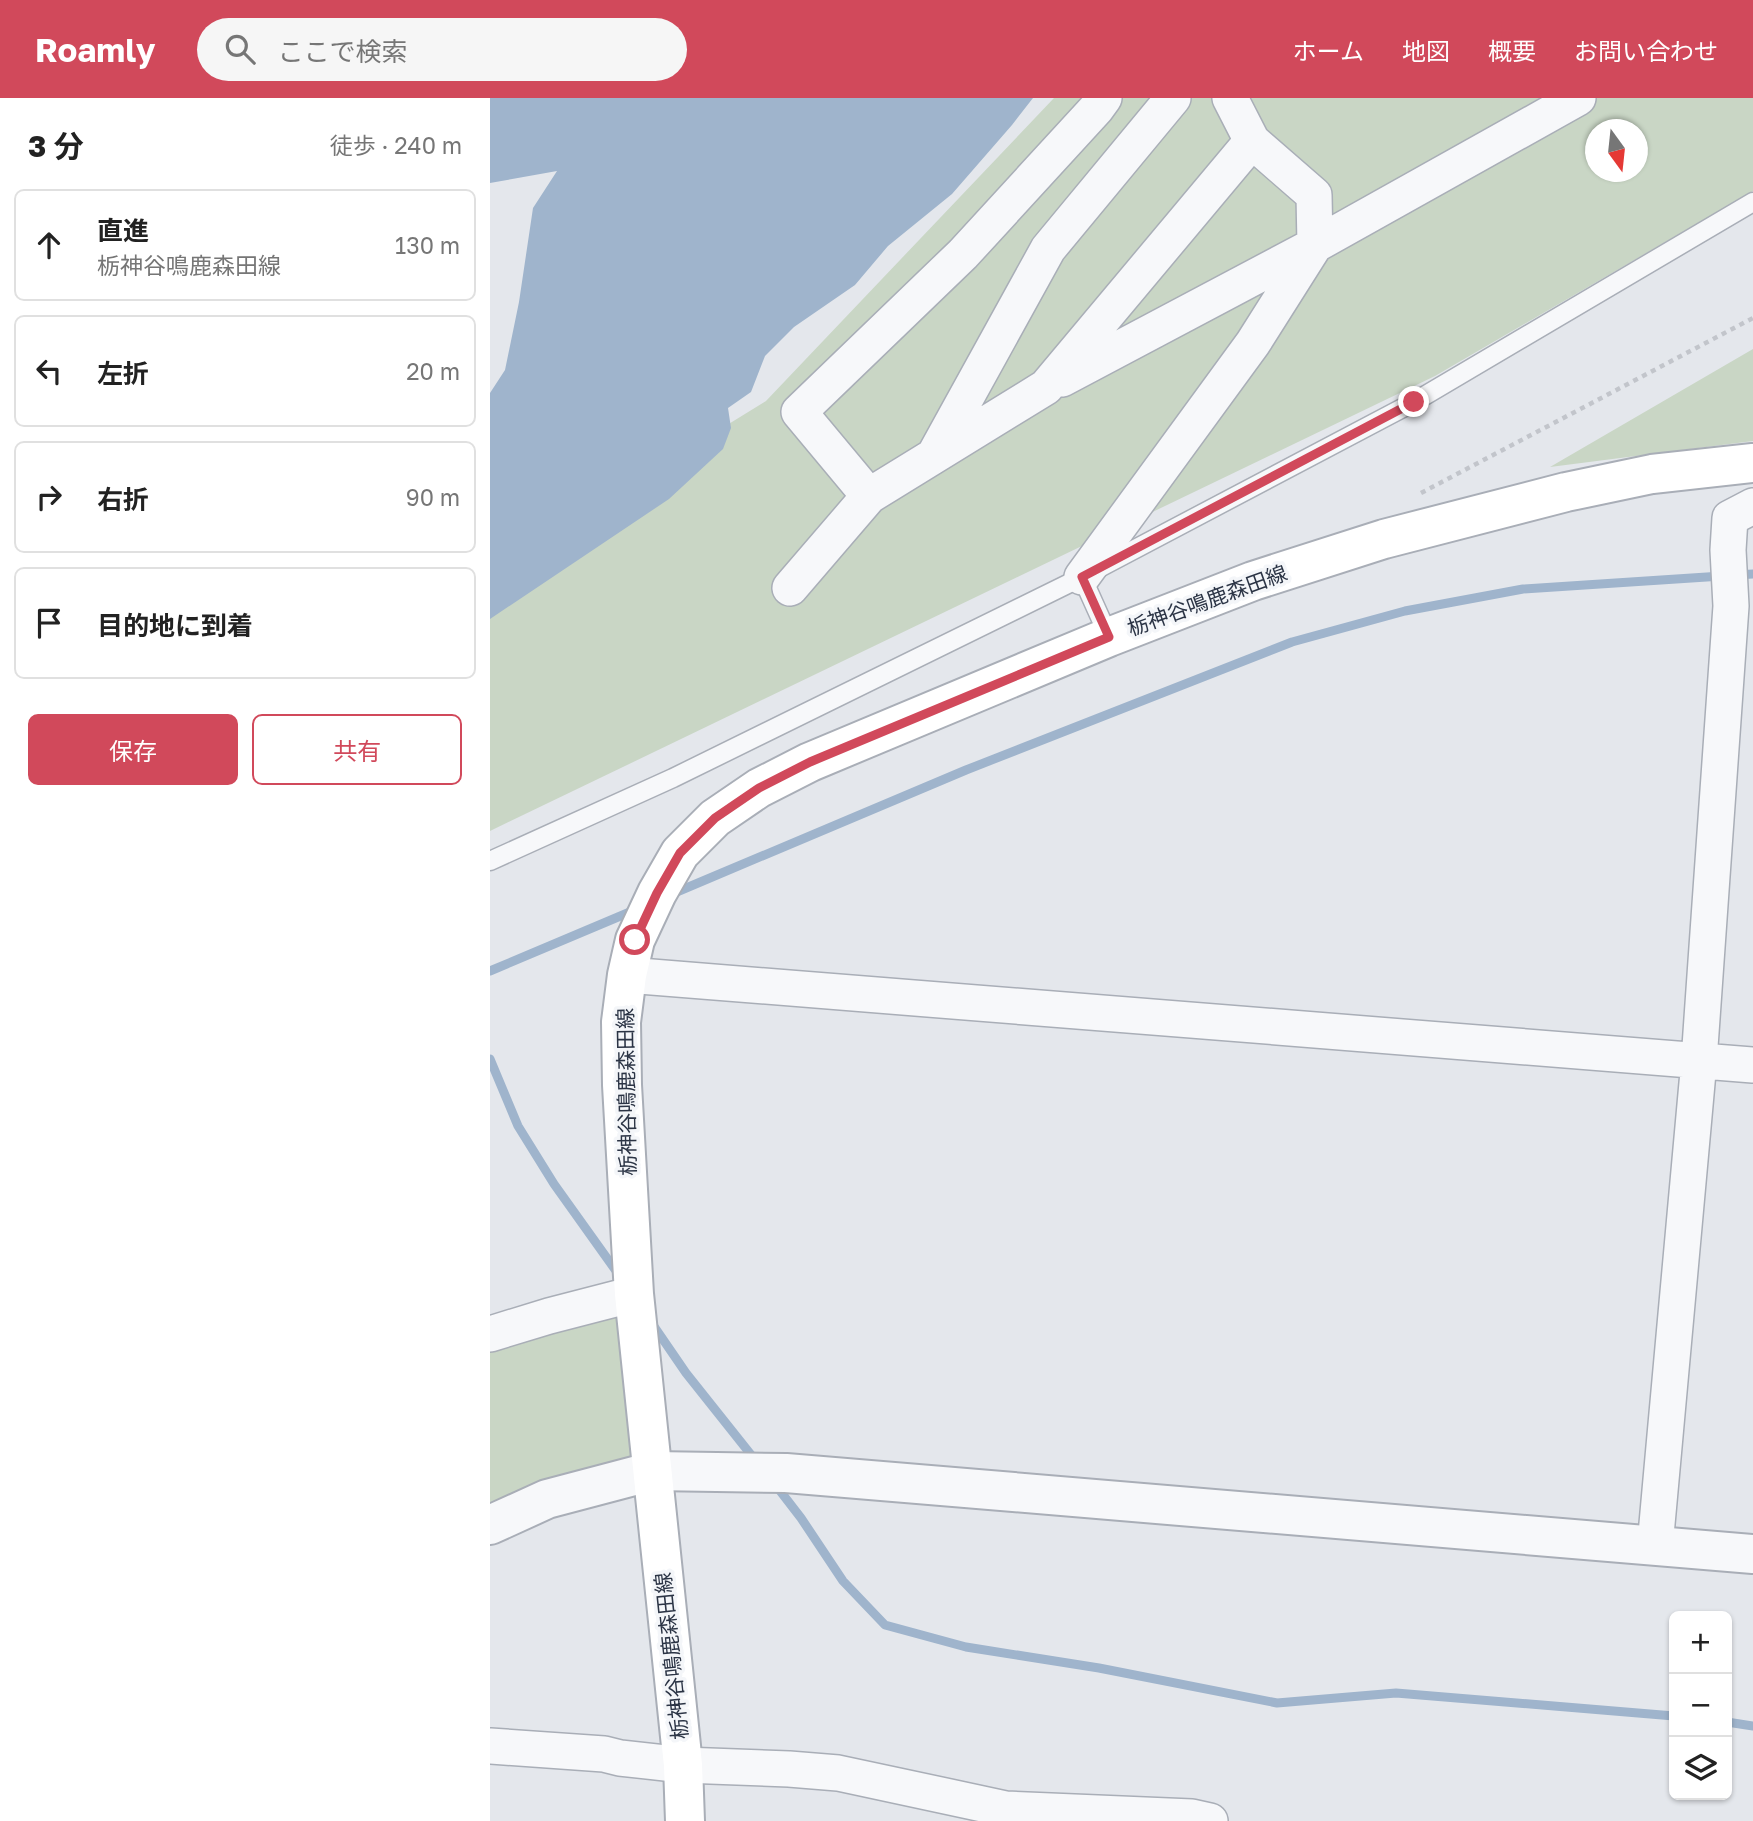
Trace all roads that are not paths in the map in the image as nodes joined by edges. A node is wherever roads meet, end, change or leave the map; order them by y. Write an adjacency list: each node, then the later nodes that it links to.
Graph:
1 (1104, 98): 11 (street)
2 (1173, 98): 9 (street)
3 (1230, 98): 5 (street)
4 (1578, 98): 7 (street)
5 (1252, 141): 7 (street); 8 (street)
6 (1753, 202): 13 (lane)
7 (1315, 244): 8 (street); 13 (street)
8 (1046, 387): 9 (street)
9 (934, 456): 11 (street)
10 (1753, 463): 15 (main road, 栃神谷鳴鹿森田線)
11 (869, 496): 14 (street)
12 (1753, 506): 18 (street)
13 (1082, 577): 15 (lane); 16 (lane)
14 (790, 588)
15 (1109, 637): 17 (main road, 栃神谷鳴鹿森田線)
16 (490, 861)
17 (631, 958): 18 (street); 20 (main road, 栃神谷鳴鹿森田線)
18 (1699, 1061): 19 (street); 24 (street)
19 (1753, 1065)
20 (634, 1294): 21 (street); 22 (main road, 栃神谷鳴鹿森田線)
21 (490, 1334)
22 (653, 1471): 23 (street); 24 (street); 27 (main road, 栃神谷鳴鹿森田線)
23 (490, 1525)
24 (1655, 1546): 25 (street)
25 (1753, 1554)
26 (490, 1746): 27 (street)
27 (683, 1765): 28 (street); 29 (main road, 栃神谷鳴鹿森田線)
28 (1012, 1815): 30 (street)
29 (685, 1821)
30 (1210, 1821)

